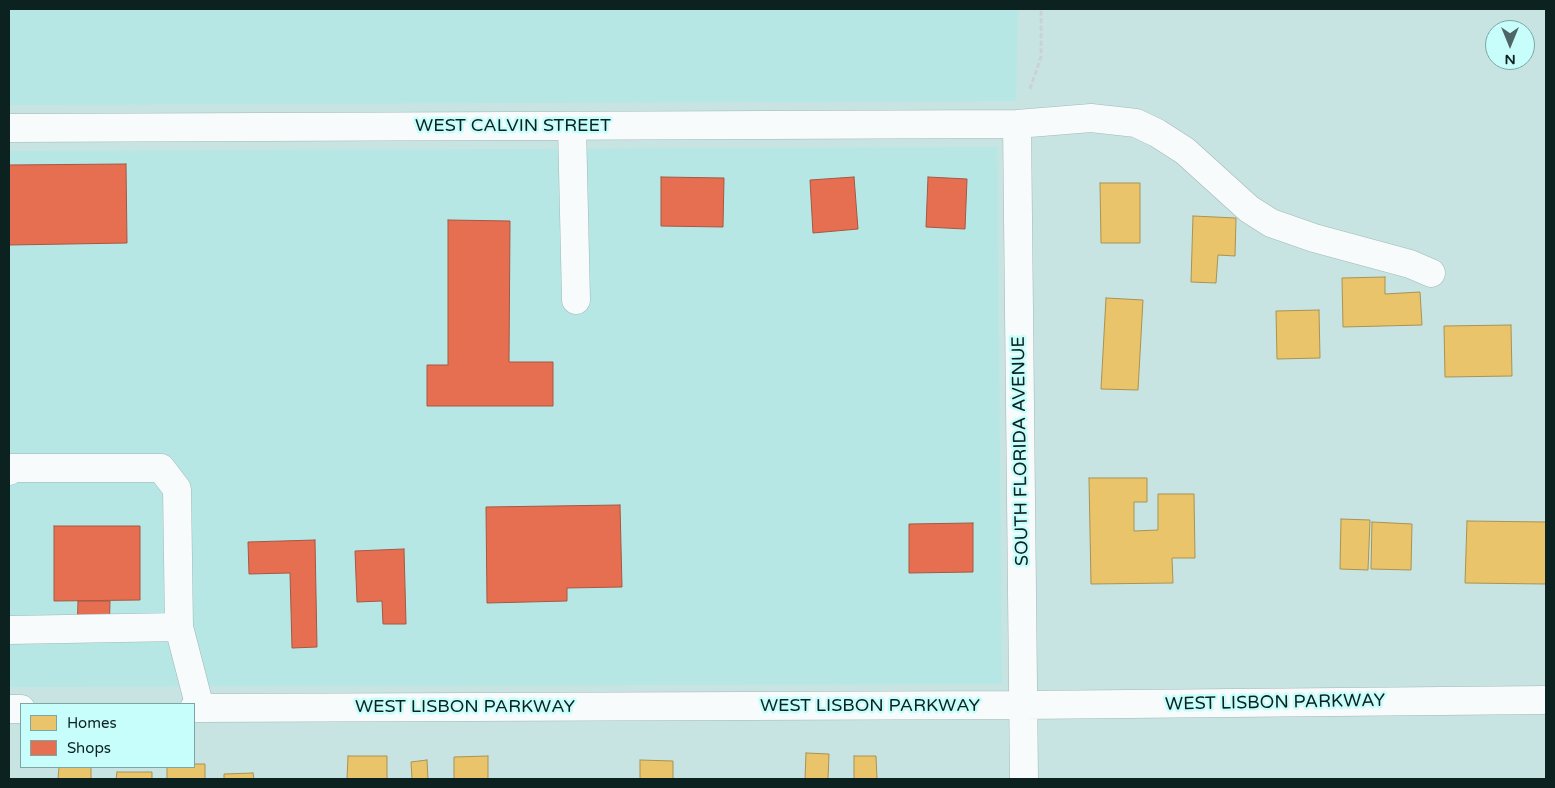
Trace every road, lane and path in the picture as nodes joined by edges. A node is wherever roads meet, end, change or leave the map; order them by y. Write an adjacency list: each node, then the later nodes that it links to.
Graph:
1 (1041, 9): 2 (path)
2 (1017, 124): 3 (street, WEST CALVIN STREET); 5 (street, WEST CALVIN STREET); 11 (street, SOUTH FLORIDA AVENUE)
3 (572, 126): 4 (street, WEST CALVIN STREET); 6 (street)
4 (9, 128)
5 (1431, 273)
6 (576, 300)
7 (9, 470): 8 (street)
8 (180, 627): 9 (street); 12 (street)
9 (9, 630)
10 (1546, 700): 11 (street, WEST LISBON PARKWAY)
11 (1024, 705): 12 (street, WEST LISBON PARKWAY); 13 (street, SOUTH FLORIDA AVENUE)
12 (197, 708)
13 (1024, 779)

